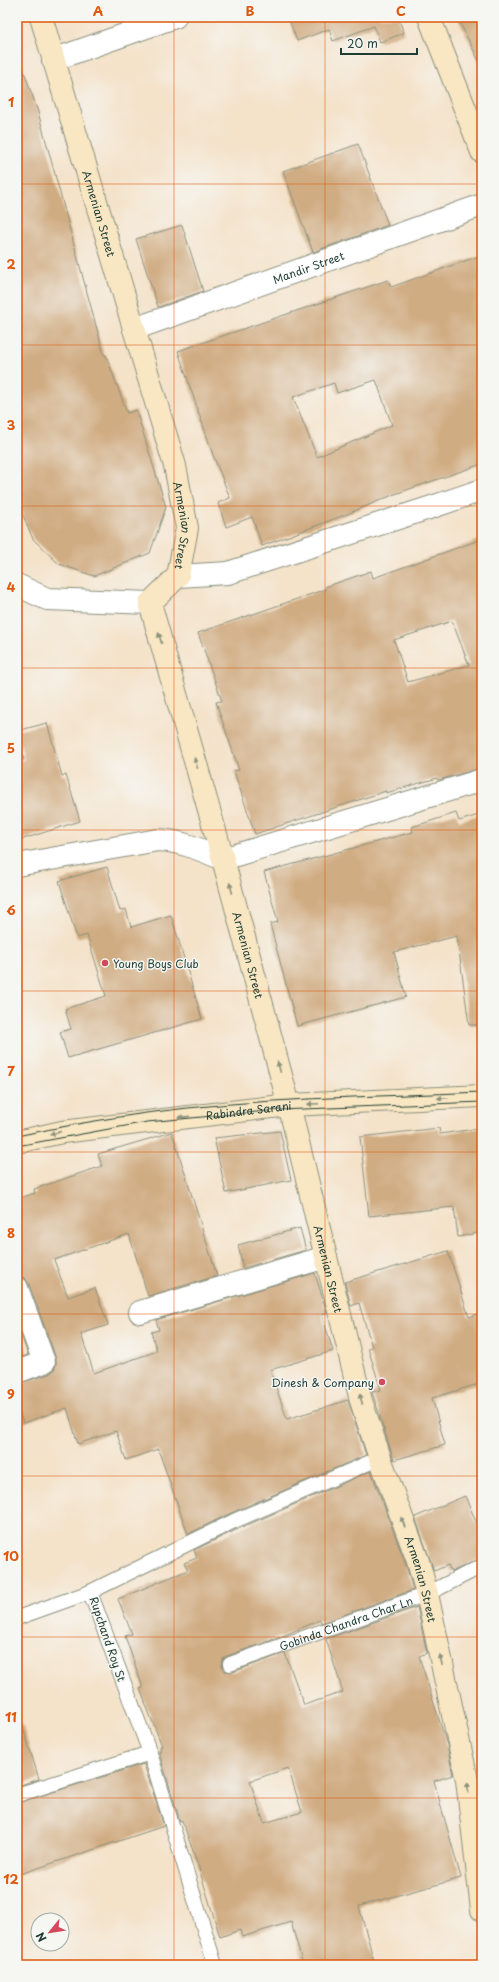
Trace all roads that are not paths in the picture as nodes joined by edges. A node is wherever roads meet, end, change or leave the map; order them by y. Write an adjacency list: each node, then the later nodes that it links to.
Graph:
1 (40, 17): 4 (street, Armenian Street)
2 (175, 17): 4 (street)
3 (432, 18): 5 (street)
4 (53, 60): 7 (street, Armenian Street)
5 (482, 152)
6 (482, 205): 7 (street, Mandir Street)
7 (134, 329): 9 (street, Armenian Street)
8 (482, 490): 9 (street)
9 (178, 576): 11 (street, Armenian Street)
10 (17, 585): 11 (street)
11 (150, 603): 13 (street, Armenian Street, one-way to 11)
12 (482, 780): 13 (street)
13 (223, 859): 14 (street); 16 (street, Armenian Street, one-way to 13)
14 (17, 865)
15 (482, 1096): 16 (street, Rabindra Sarani, one-way to 16)
16 (289, 1105): 17 (street, Rabindra Sarani, one-way to 17); 18 (street, Armenian Street)
17 (17, 1142)
18 (326, 1257): 20 (street); 22 (street, Armenian Street, one-way to 18)
19 (17, 1288): 21 (street)
20 (140, 1312)
21 (17, 1372)
22 (380, 1458): 24 (lane, Rupchand Roy St); 25 (street, Armenian Street, one-way to 22)
23 (482, 1566): 25 (lane, Gobinda Chandra Char Ln)
24 (90, 1592): 26 (lane); 28 (lane, Rupchand Roy St)
25 (427, 1594): 27 (lane, Gobinda Chandra Char Ln); 30 (street, Armenian Street, one-way to 25)
26 (17, 1618)
27 (230, 1664)
28 (150, 1753): 29 (lane); 31 (lane, Rupchand Roy St)
29 (17, 1795)
30 (482, 1910)
31 (215, 1965)

